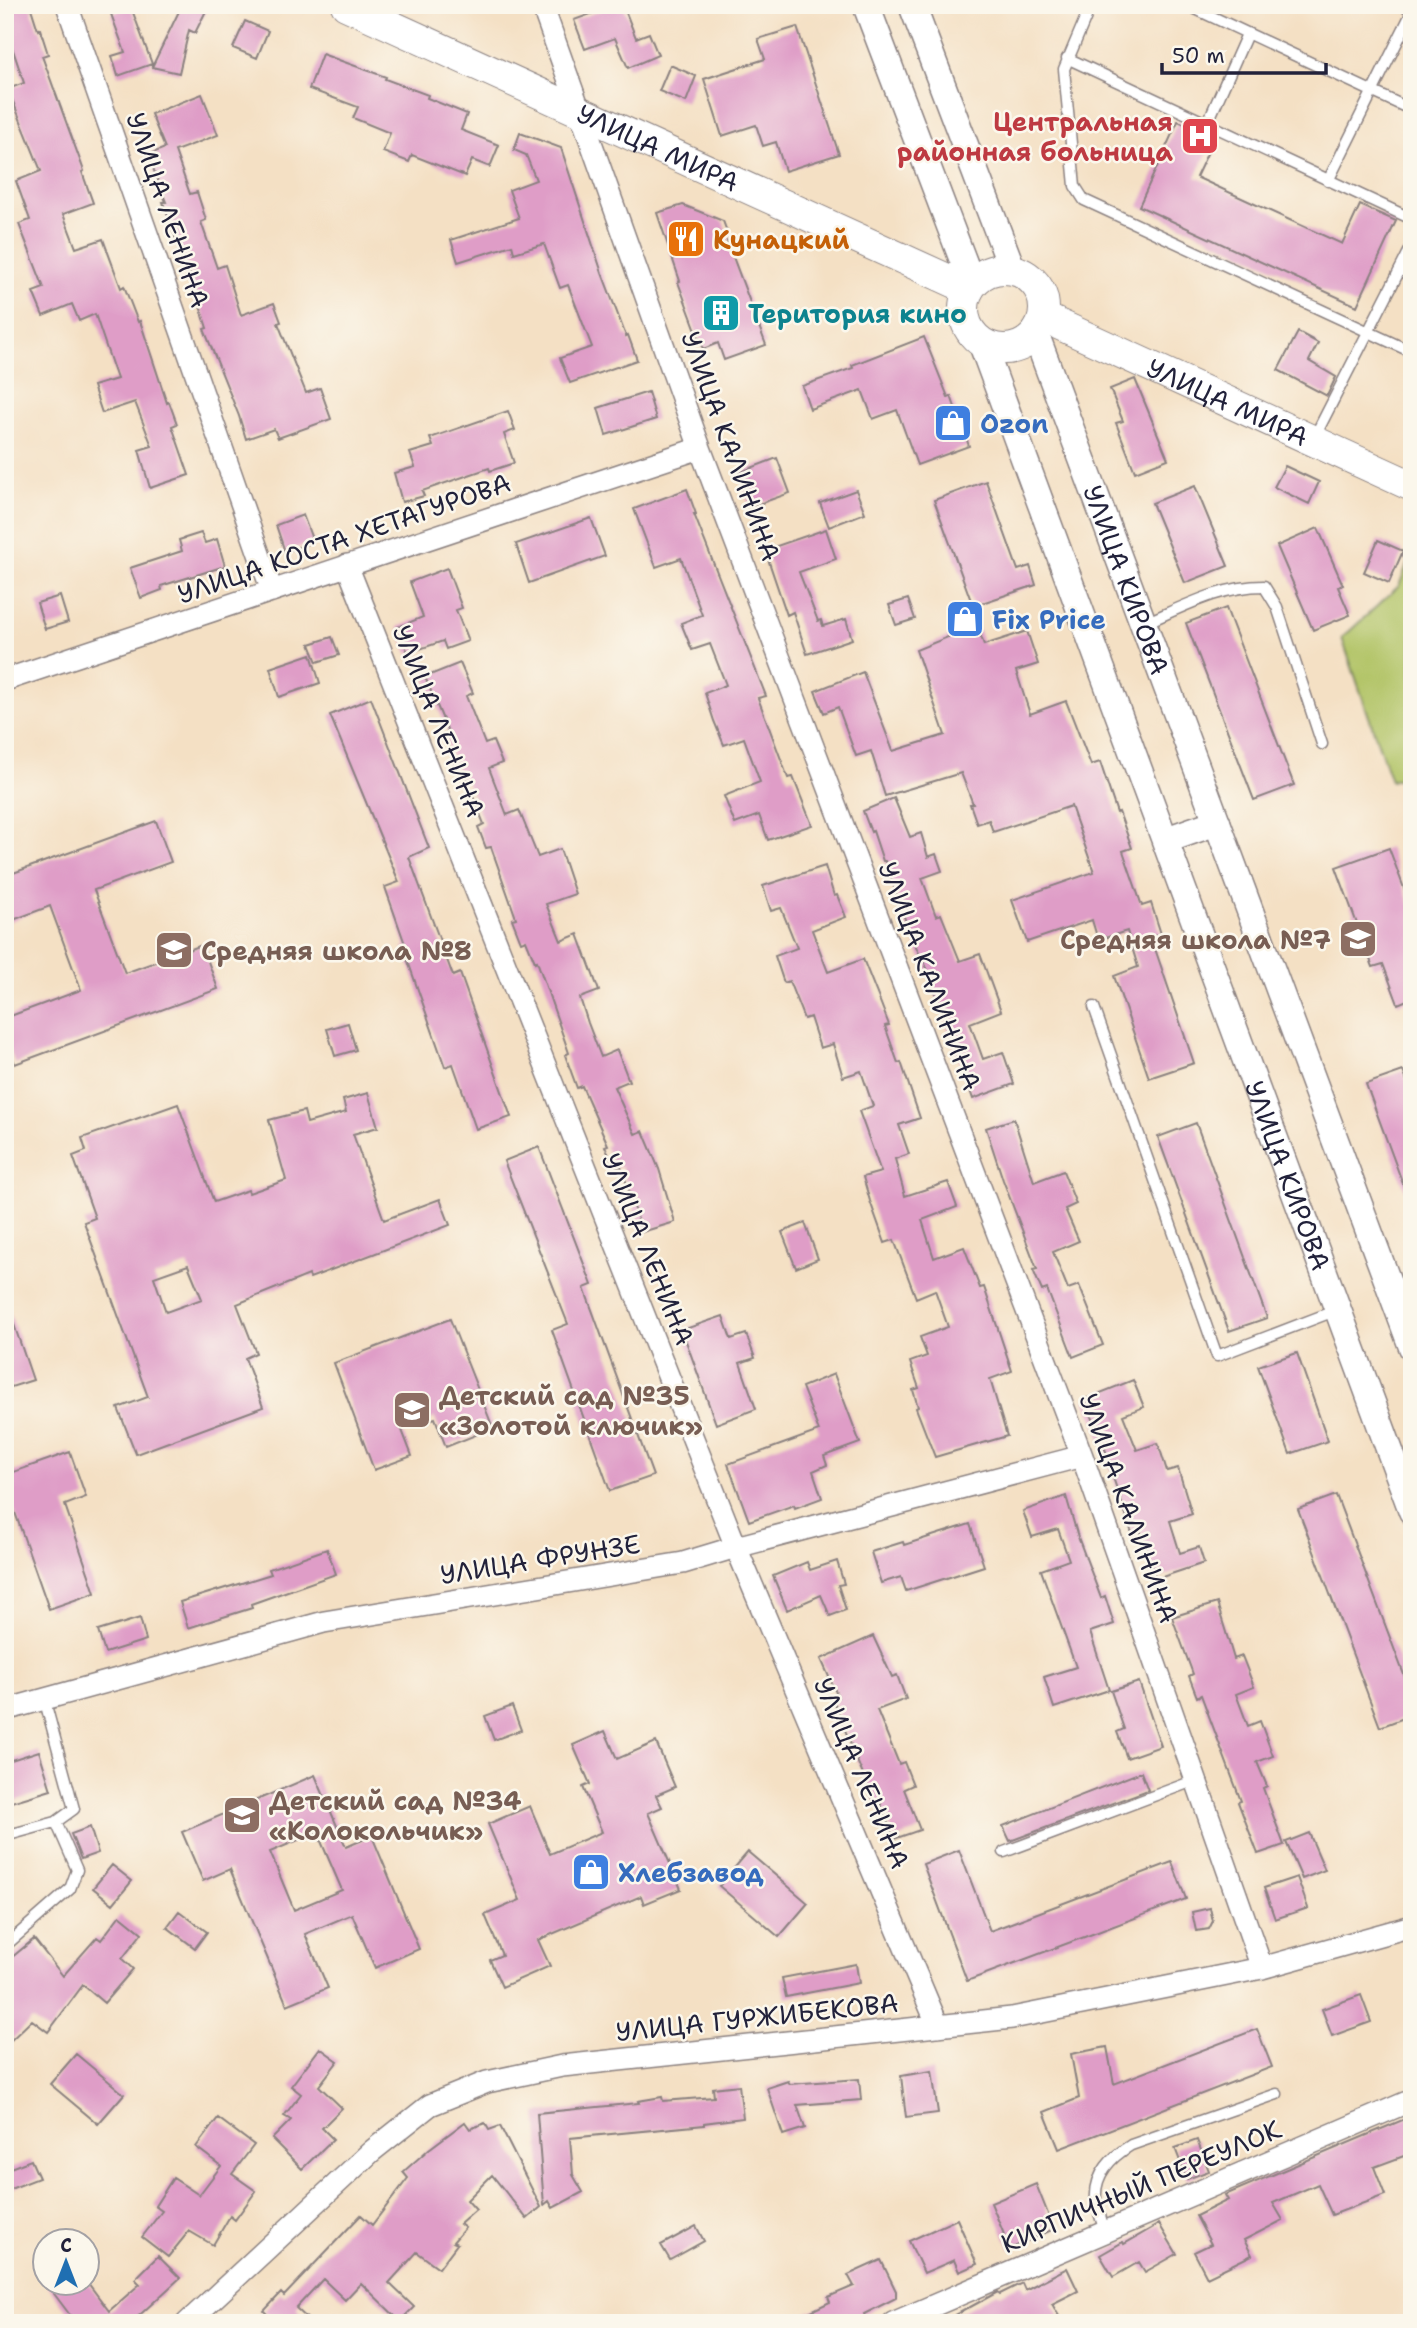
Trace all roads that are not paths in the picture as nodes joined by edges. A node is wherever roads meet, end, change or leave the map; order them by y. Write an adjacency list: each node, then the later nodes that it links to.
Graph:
1 (67, 5): 29 (street, УЛИЦА ЛЕНИНА)
2 (346, 5): 14 (main road, УЛИЦА МИРА)
3 (542, 5): 14 (street, УЛИЦА КАЛИНИНА)
4 (866, 5): 20 (street, УЛИЦА КИРОВА)
5 (912, 5): 19 (street)
6 (1091, 5): 11 (lane)
7 (1187, 5): 10 (lane)
8 (1402, 5): 9 (lane)
9 (1412, 11): 12 (lane)
10 (1247, 34): 12 (lane); 15 (lane)
11 (1067, 58): 15 (lane); 22 (lane)
12 (1372, 92): 13 (lane); 16 (lane)
13 (1412, 110)
14 (582, 114): 20 (main road, УЛИЦА МИРА); 26 (street, УЛИЦА КАЛИНИНА)
15 (1207, 124): 16 (lane)
16 (1328, 181): 17 (lane)
17 (1412, 219)
18 (1412, 246): 22 (lane)
19 (1012, 269): 20 (main road); 21 (main road, УЛИЦА КИРОВА)
20 (970, 287): 23 (main road, УЛИЦА КИРОВА)
21 (1040, 326): 23 (main road); 25 (main road, УЛИЦА МИРА); 30 (street, УЛИЦА КИРОВА)
22 (1369, 332): 24 (lane); 25 (lane)
23 (982, 344): 34 (street, УЛИЦА КИРОВА)
24 (1412, 352)
25 (1312, 441): 27 (main road, УЛИЦА МИРА)
26 (700, 448): 28 (street, УЛИЦА КОСТА ХЕТАГУРОВА); 38 (street, УЛИЦА КАЛИНИНА)
27 (1412, 486)
28 (347, 565): 29 (street, УЛИЦА КОСТА ХЕТАГУРОВА); 40 (street, УЛИЦА ЛЕНИНА)
29 (272, 591): 31 (street, УЛИЦА КОСТА ХЕТАГУРОВА)
30 (1143, 624): 32 (lane); 33 (street, УЛИЦА КИРОВА)
31 (5, 680)
32 (1322, 744)
33 (1217, 822): 34 (street); 37 (street, УЛИЦА КИРОВА)
34 (1166, 840): 36 (street, УЛИЦА КИРОВА)
35 (1094, 1007): 36 (lane)
36 (1338, 1310): 39 (street, УЛИЦА КИРОВА)
37 (1412, 1347)
38 (1082, 1456): 40 (street, УЛИЦА ФРУНЗЕ); 43 (street, УЛИЦА КАЛИНИНА)
39 (1412, 1511)
40 (736, 1547): 41 (street, УЛИЦА ФРУНЗЕ); 50 (street, УЛИЦА ЛЕНИНА)
41 (44, 1698): 42 (street, УЛИЦА ФРУНЗЕ); 44 (lane)
42 (7, 1703)
43 (1196, 1780): 46 (lane); 49 (street, УЛИЦА КАЛИНИНА)
44 (56, 1822): 45 (lane); 48 (lane)
45 (5, 1836)
46 (1004, 1852)
47 (1412, 1926): 49 (street, УЛИЦА ГУРЖИБЕКОВА)
48 (5, 1947)
49 (1262, 1968): 50 (street, УЛИЦА ГУРЖИБЕКОВА)
50 (938, 2026): 54 (street, УЛИЦА ГУРЖИБЕКОВА)
51 (1277, 2094): 53 (lane)
52 (1412, 2100): 53 (street, КИРПИЧНЫЙ ПЕРЕУЛОК)
53 (1105, 2232): 55 (street, КИРПИЧНЫЙ ПЕРЕУЛОК)
54 (187, 2323)
55 (893, 2323)

